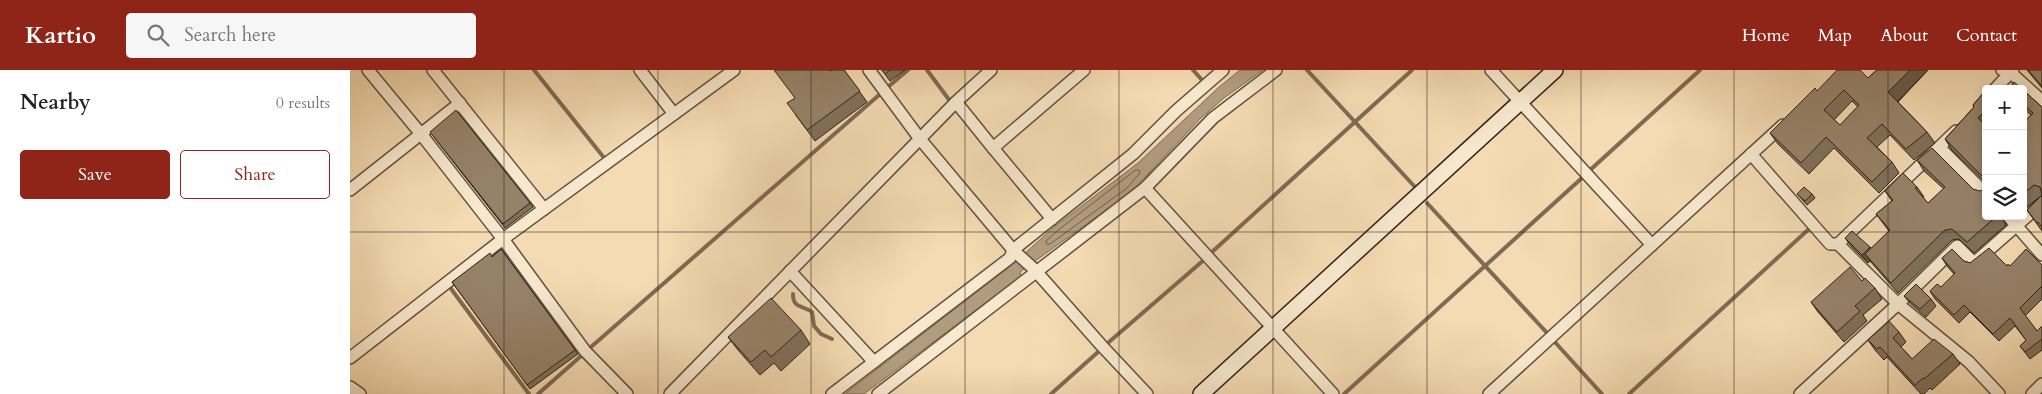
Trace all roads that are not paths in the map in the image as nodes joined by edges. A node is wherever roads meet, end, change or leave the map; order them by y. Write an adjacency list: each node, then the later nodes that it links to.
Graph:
1 (368, 70): 21 (street)
2 (433, 70): 16 (street)
3 (640, 70): 18 (street)
4 (734, 70): 18 (street)
5 (869, 70): 22 (street)
6 (990, 70): 15 (street)
7 (1084, 70): 23 (street)
8 (1223, 70): 31 (street)
9 (1276, 70): 26 (street)
10 (1491, 70): 17 (street)
11 (1556, 70): 17 (street)
12 (2008, 71): 13 (street); 14 (street)
13 (1998, 85)
14 (2042, 101)
15 (956, 102): 22 (street); 23 (street)
16 (460, 103): 21 (street); 30 (street)
17 (1520, 103): 36 (street); 42 (street)
18 (674, 114): 30 (street)
19 (1793, 115): 25 (street)
20 (1966, 120): 24 (street)
21 (421, 134): 27 (street); 34 (street)
22 (920, 139): 37 (street); 40 (street)
23 (993, 148): 31 (street)
24 (1940, 148): 28 (street); 35 (street)
25 (1751, 154): 35 (street); 36 (street)
26 (1145, 188): 39 (street); 42 (street)
27 (350, 190)
28 (1982, 190)
29 (2042, 203): 33 (street)
30 (544, 209): 34 (street)
31 (1052, 219): 37 (street)
32 (2012, 220): 33 (street)
33 (2017, 225): 38 (street); 41 (street)
34 (503, 239): 43 (street); 48 (street)
35 (1838, 244): 41 (street)
36 (1652, 245): 55 (street)
37 (1015, 253): 39 (street); 44 (street)
38 (2042, 255)
39 (1035, 270): 51 (street); 52 (street)
40 (790, 271): 44 (street); 49 (street)
41 (1898, 304): 56 (street); 57 (street)
42 (1272, 328): 53 (street); 54 (street)
43 (350, 358)
44 (874, 362): 50 (street)
45 (2042, 384): 58 (street)
46 (350, 387): 47 (street)
47 (360, 394)
48 (627, 394)
49 (670, 394)
50 (832, 394)
51 (878, 394)
52 (1147, 394)
53 (1201, 394)
54 (1332, 394)
55 (1489, 394)
56 (1800, 394)
57 (1999, 394)
58 (2032, 394)

